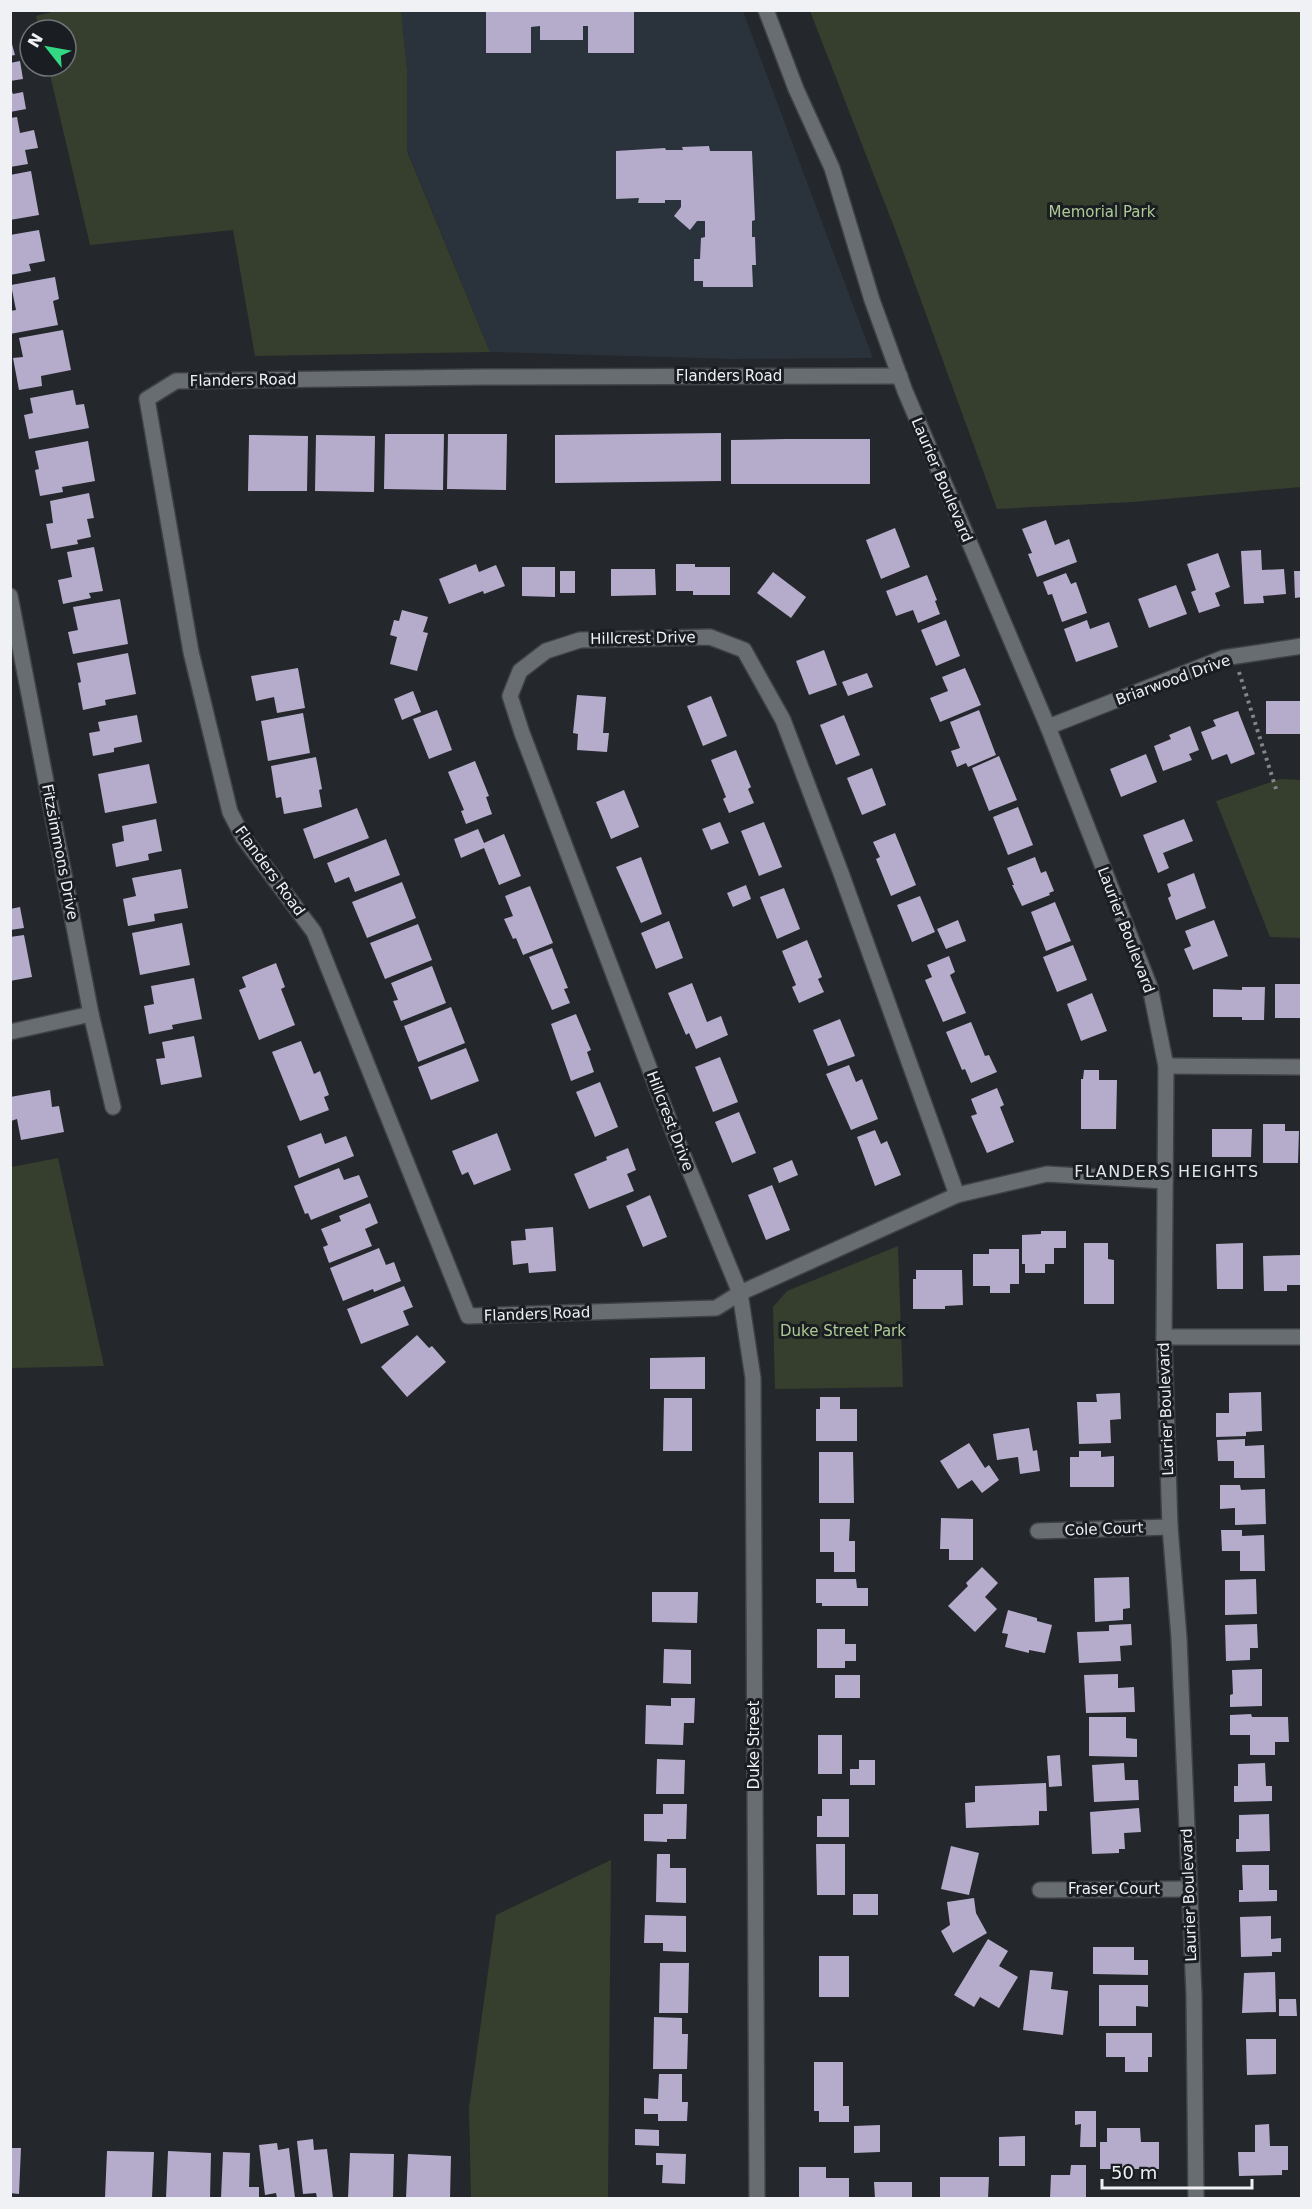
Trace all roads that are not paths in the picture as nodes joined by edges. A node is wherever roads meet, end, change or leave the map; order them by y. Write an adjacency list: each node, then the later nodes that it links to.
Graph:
1 (766, 10): 2 (street, Laurier Boulevard)
2 (900, 376): 5 (street, Laurier Boulevard); 13 (street, Flanders Road)
3 (10, 596): 6 (street, Fitzsimmons Drive)
4 (1302, 646): 5 (street, Briarwood Drive)
5 (1048, 727): 8 (street, Laurier Boulevard)
6 (91, 1014): 7 (street); 10 (street, Fitzsimmons Drive)
7 (10, 1032)
8 (1166, 1066): 9 (street); 11 (street, Laurier Boulevard)
9 (1302, 1067)
10 (112, 1107)
11 (1166, 1181): 12 (street, Flanders Road); 14 (street, Laurier Boulevard)
12 (957, 1195): 13 (street, Flanders Road); 13 (street, Hillcrest Drive)
13 (740, 1293): 20 (street, Duke Street)
14 (1164, 1337): 15 (street); 16 (street, Laurier Boulevard)
15 (1302, 1337)
16 (1170, 1527): 17 (street, Cole Court); 18 (street, Laurier Boulevard)
17 (1038, 1531)
18 (1189, 1889): 19 (street, Fraser Court); 21 (street, Laurier Boulevard)
19 (1040, 1890)
20 (757, 2199)
21 (1196, 2199)

